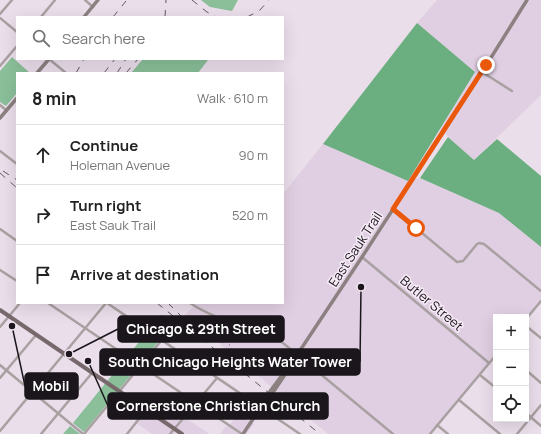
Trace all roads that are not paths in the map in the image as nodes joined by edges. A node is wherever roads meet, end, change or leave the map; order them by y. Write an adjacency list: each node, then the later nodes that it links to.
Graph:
1 (12, 0): 7 (street)
2 (55, 0): 8 (street)
3 (85, 0): 6 (street)
4 (98, 0): 6 (main road)
5 (527, 0): 18 (main road, East Sauk Trail)
6 (93, 6): 9 (main road)
7 (0, 14)
8 (42, 16)
9 (85, 16)
10 (0, 18): 11 (street)
11 (16, 31)
12 (16, 47): 15 (street)
13 (48, 60): 16 (main road)
14 (50, 60): 17 (street)
15 (0, 66)
16 (38, 72)
17 (65, 72)
18 (482, 72): 19 (street); 26 (main road, East Sauk Trail)
19 (512, 91)
20 (16, 99): 22 (main road)
21 (0, 105): 22 (street)
22 (6, 110): 23 (main road)
23 (0, 118)
24 (0, 151): 25 (street)
25 (16, 163)
26 (393, 209): 29 (main road, East Sauk Trail); 32 (street)
27 (0, 229): 28 (street)
28 (16, 240)
29 (362, 257): 49 (main road, East Sauk Trail); 51 (street, Butler Street)
30 (0, 270): 31 (street)
31 (16, 280)
32 (541, 291)
33 (541, 301): 40 (street)
34 (19, 304): 41 (street)
35 (49, 304): 43 (street)
36 (105, 304): 43 (street)
37 (107, 304): 47 (street)
38 (192, 304): 49 (street)
39 (0, 310): 41 (main road)
40 (529, 315)
41 (9, 316): 42 (street); 45 (main road)
42 (0, 327)
43 (85, 328): 48 (street); 53 (street)
44 (529, 328): 46 (street)
45 (36, 335): 48 (main road); 54 (street)
46 (541, 338)
47 (161, 341): 53 (street); 59 (street)
48 (64, 354): 55 (main road); 62 (street)
49 (297, 355): 67 (main road, East Sauk Trail); 82 (street)
50 (493, 358): 51 (street)
51 (489, 363): 57 (street)
52 (0, 365): 54 (street)
53 (140, 366): 63 (street); 65 (street)
54 (7, 370): 58 (street); 62 (street)
55 (92, 373): 63 (main road); 69 (street)
56 (529, 373): 60 (street)
57 (480, 374): 61 (street); 64 (street)
58 (0, 378)
59 (217, 378): 65 (street); 67 (street)
60 (541, 383)
61 (494, 386)
62 (32, 392): 69 (street); 74 (street)
63 (119, 392): 68 (main road); 76 (street)
64 (459, 400): 71 (street); 85 (street)
65 (196, 403): 73 (street); 80 (street)
66 (541, 405): 70 (street)
67 (261, 407): 80 (main road, East Sauk Trail); 81 (street)
68 (146, 410): 73 (main road); 77 (street)
69 (59, 413): 75 (street); 76 (street)
70 (531, 417): 72 (street); 86 (street)
71 (437, 426): 83 (street); 84 (street)
72 (541, 426)
73 (175, 429): 78 (street); 79 (main road)
74 (0, 431)
75 (41, 434)
76 (84, 434)
77 (127, 434)
78 (170, 434)
79 (182, 434)
80 (243, 434)
81 (300, 434)
82 (393, 434)
83 (430, 434)
84 (448, 434)
85 (500, 434)
86 (517, 434)

